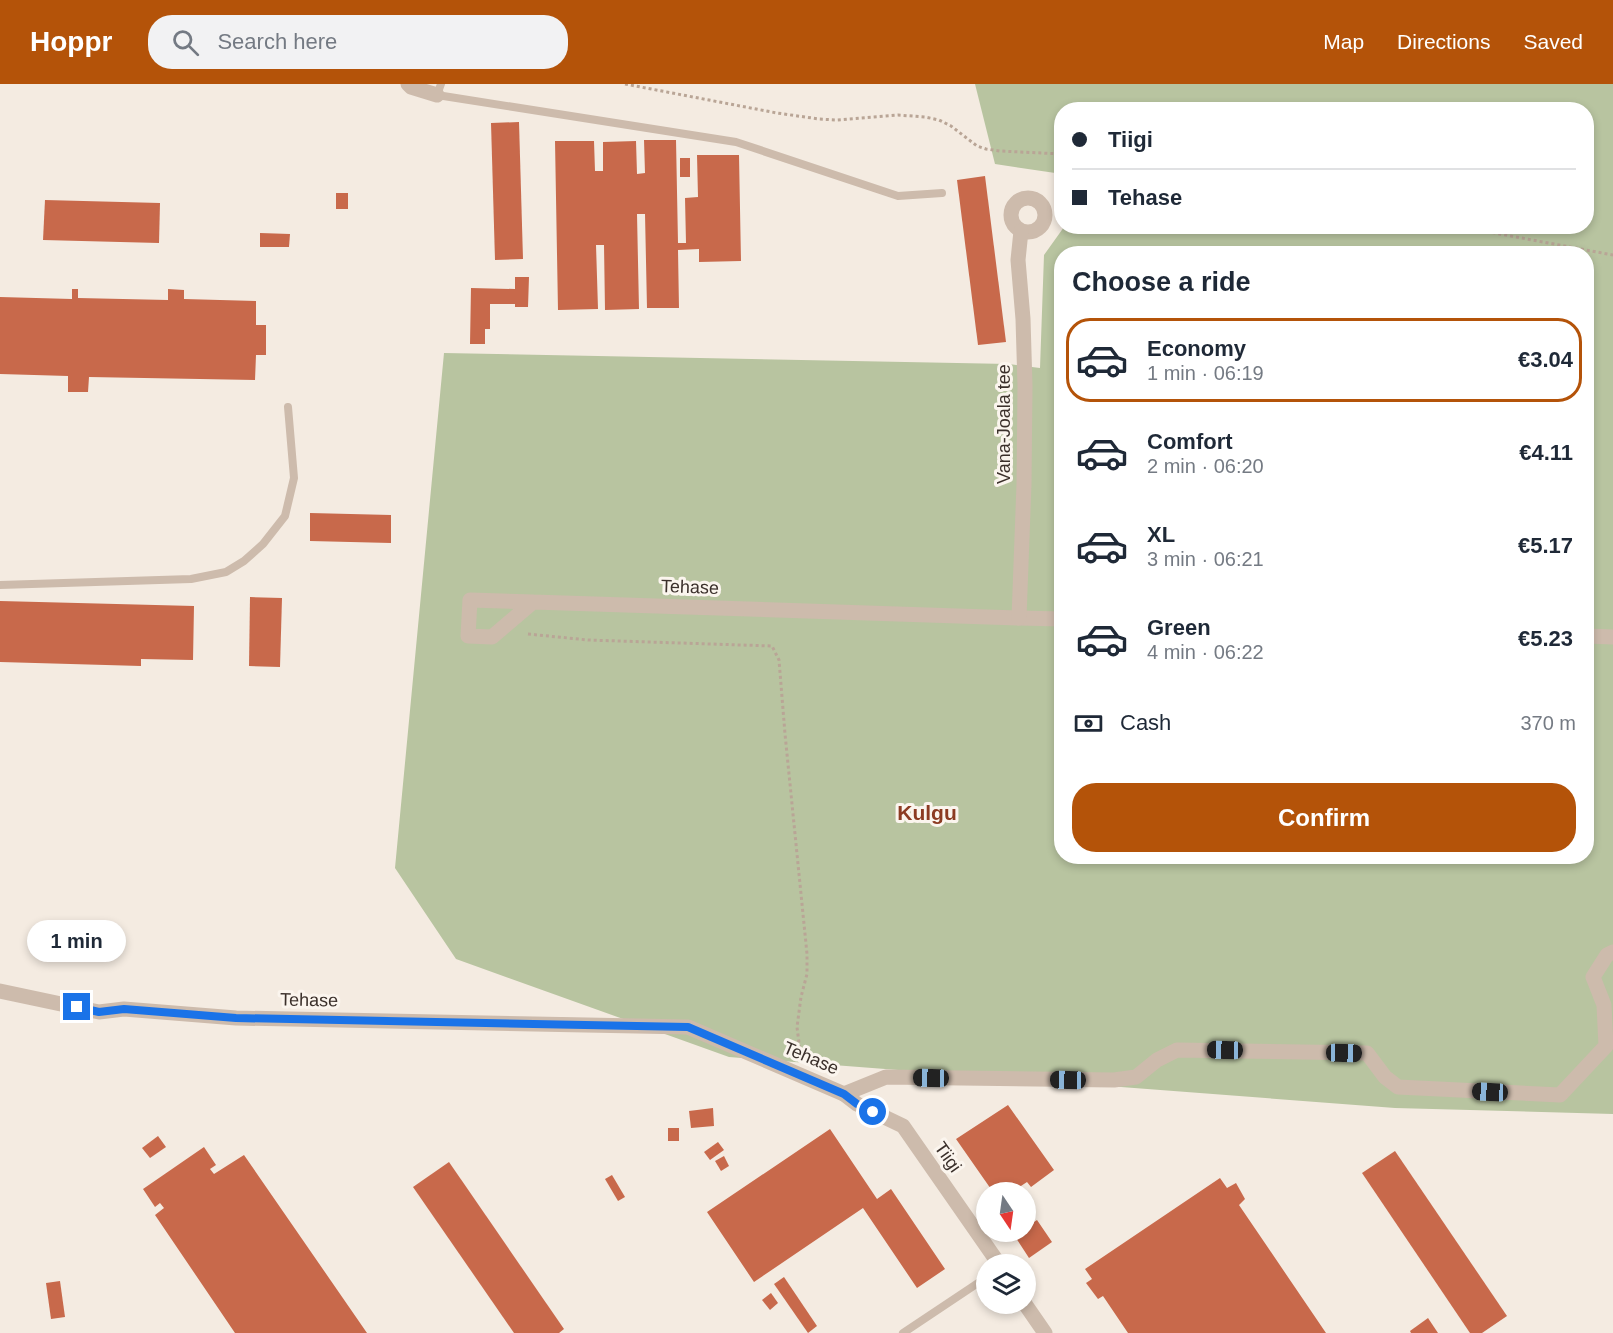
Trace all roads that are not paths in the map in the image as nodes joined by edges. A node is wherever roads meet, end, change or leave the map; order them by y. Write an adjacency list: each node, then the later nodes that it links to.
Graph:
1 (408, 84): 2 (street)
2 (439, 90): 3 (lane)
3 (942, 193)
4 (1021, 231): 8 (street, Vana-Joala tee)
5 (288, 407): 6 (lane)
6 (0, 585)
7 (532, 602): 8 (street, Tehase)
8 (1019, 618): 9 (street, Tehase)
9 (1054, 619)
10 (1594, 636): 11 (street)
11 (1613, 637)
12 (1613, 952): 14 (street, Tehase)
13 (0, 991): 14 (street, Tehase)
14 (844, 1094): 15 (street, Tiigi)
15 (992, 1254)
16 (976, 1284): 18 (lane)
17 (1032, 1314): 19 (street)
18 (903, 1333)
19 (1045, 1333)

